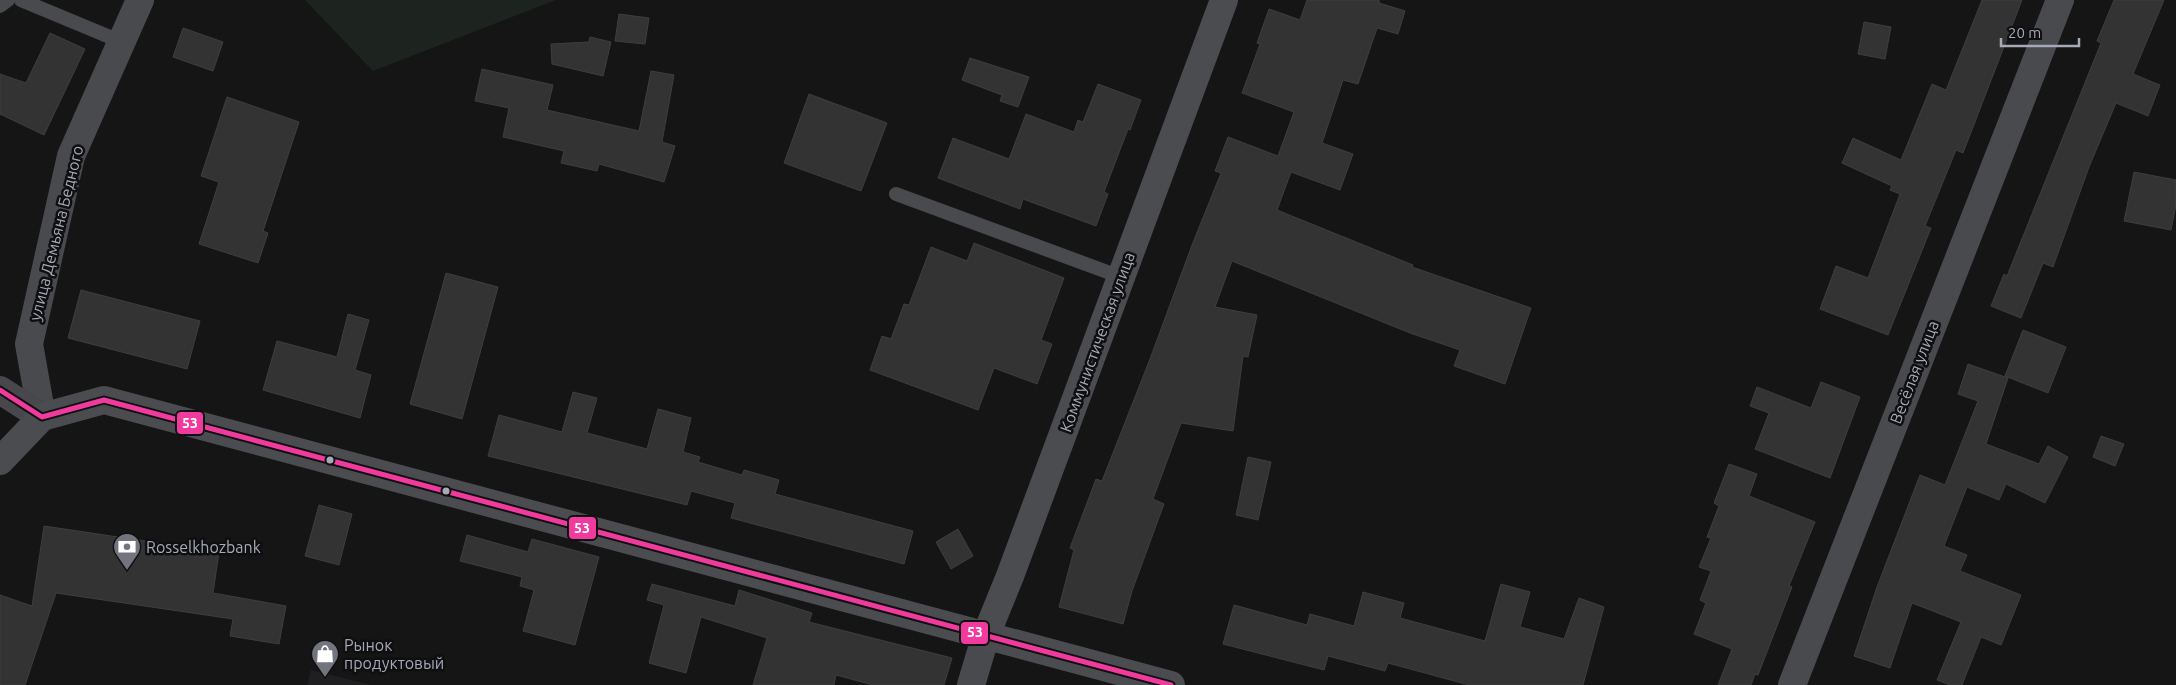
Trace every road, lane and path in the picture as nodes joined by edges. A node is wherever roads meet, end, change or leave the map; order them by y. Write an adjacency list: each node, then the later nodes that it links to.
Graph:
1 (8, 0): 6 (lane)
2 (21, 0): 7 (lane)
3 (140, 0): 7 (street, улица Демьяна Бедного)
4 (1224, 0): 9 (main road, Коммунистическая улица)
5 (2060, 0): 16 (street, Весёлая улица)
6 (0, 6)
7 (122, 42): 11 (street, улица Демьяна Бедного)
8 (896, 194): 9 (lane)
9 (1121, 277): 13 (main road, Коммунистическая улица)
10 (0, 390): 11 (main road)
11 (42, 417): 12 (main road); 13 (main road)
12 (0, 461)
13 (986, 635): 14 (street, Коммунистическая улица); 15 (main road)
14 (971, 685)
15 (1171, 685)
16 (1792, 685)

